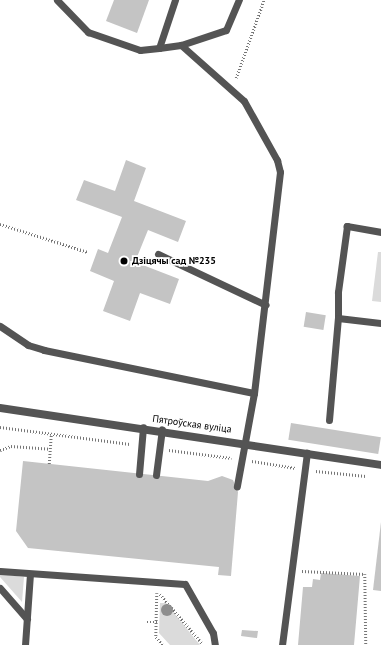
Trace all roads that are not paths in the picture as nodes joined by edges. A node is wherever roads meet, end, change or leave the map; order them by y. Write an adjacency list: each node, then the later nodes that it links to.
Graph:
1 (57, 0): 5 (lane)
2 (175, 0): 5 (lane)
3 (239, 0): 4 (lane)
4 (181, 45): 5 (lane); 8 (lane)
5 (159, 48)
6 (381, 232): 9 (lane)
7 (158, 254): 8 (lane)
8 (266, 305): 12 (lane)
9 (338, 318): 10 (lane); 14 (lane)
10 (381, 323)
11 (0, 326): 12 (lane)
12 (254, 393): 17 (lane)
13 (0, 408): 15 (street, Пятроўская вуліца)
14 (329, 420)
15 (143, 427): 16 (street, Пятроўская вуліца); 20 (lane)
16 (162, 429): 17 (street, Пятроўская вуліца); 21 (lane)
17 (244, 442): 18 (street, Пятроўская вуліца); 22 (lane)
18 (307, 453): 19 (street, Пятроўская вуліца); 29 (lane)
19 (381, 465)
20 (139, 474)
21 (156, 475)
22 (237, 486)
23 (0, 571): 24 (lane)
24 (30, 574): 26 (lane); 28 (lane)
25 (0, 589): 26 (lane)
26 (27, 619): 27 (lane)
27 (25, 645)
28 (215, 645)
29 (282, 645)

